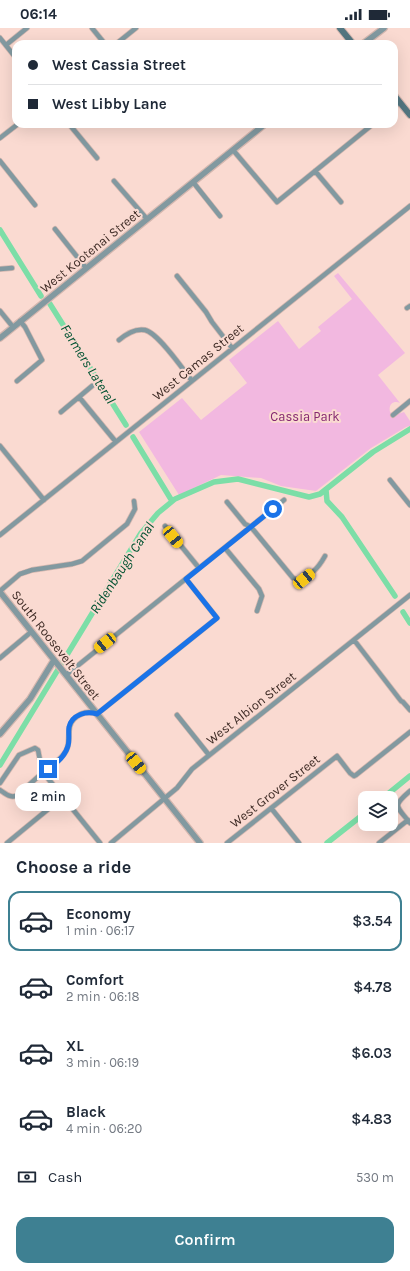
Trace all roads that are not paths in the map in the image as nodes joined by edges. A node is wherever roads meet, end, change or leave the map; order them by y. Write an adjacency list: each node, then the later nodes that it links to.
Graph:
1 (27, 28): 8 (street)
2 (92, 28): 9 (street)
3 (136, 28): 10 (street)
4 (340, 28): 11 (main road)
5 (384, 28): 12 (street)
6 (0, 38): 13 (street)
7 (12, 40): 13 (street)
8 (12, 40)
9 (102, 40)
10 (121, 40)
11 (349, 40)
12 (369, 40)
13 (6, 45): 14 (street)
14 (12, 53)
15 (398, 100): 16 (main road)
16 (400, 102): 17 (main road)
17 (410, 115)
18 (13, 128): 22 (street)
19 (72, 128): 24 (street)
20 (260, 128): 23 (street, West Kootenai Street)
21 (368, 128): 26 (street)
22 (0, 138)
23 (233, 150): 26 (street); 28 (street, West Kootenai Street)
24 (97, 158)
25 (0, 161): 30 (street)
26 (315, 171): 29 (street)
27 (114, 181): 33 (street)
28 (193, 182): 32 (street); 33 (street, West Kootenai Street)
29 (341, 202)
30 (36, 205)
31 (410, 206): 44 (street, West Camas Street)
32 (220, 216)
33 (147, 219): 36 (street, West Kootenai Street)
34 (55, 229): 36 (street)
35 (12, 268): 37 (street)
36 (86, 268): 40 (street, West Kootenai Street)
37 (0, 269)
38 (177, 276): 44 (street)
39 (0, 311): 41 (street)
40 (20, 321): 41 (street, West Kootenai Street); 45 (street)
41 (13, 327): 42 (street, West Kootenai Street)
42 (0, 338)
43 (120, 340): 46 (street)
44 (232, 348): 46 (street, West Camas Street)
45 (17, 381)
46 (192, 381): 52 (street, West Camas Street)
47 (92, 386): 48 (street)
48 (79, 397): 50 (street); 52 (street)
49 (410, 401): 51 (street)
50 (60, 412)
51 (393, 415)
52 (115, 440): 55 (street, West Camas Street)
53 (0, 446): 55 (street)
54 (390, 480): 59 (street)
55 (44, 500): 62 (street, West Camas Street)
56 (284, 500): 61 (street)
57 (134, 501): 67 (street)
58 (227, 502): 61 (street)
59 (410, 505)
60 (165, 526): 65 (street)
61 (251, 527): 63 (street); 64 (street)
62 (0, 535)
63 (225, 548): 65 (street); 69 (street)
64 (325, 556)
65 (199, 568): 66 (street)
66 (186, 579): 74 (street); 76 (street)
67 (0, 591): 70 (street, South Roosevelt Street)
68 (409, 598): 71 (street, West Albion Street)
69 (257, 611)
70 (32, 632): 72 (street); 73 (street, South Roosevelt Street)
71 (354, 640): 75 (street); 80 (street, West Albion Street)
72 (0, 658)
73 (58, 664): 74 (street, South Roosevelt Street); 79 (street)
74 (66, 675): 76 (street, South Roosevelt Street)
75 (410, 710)
76 (97, 714): 81 (street); 87 (street, South Roosevelt Street)
77 (177, 715): 80 (street)
78 (410, 732): 88 (street, West Grover Street)
79 (0, 734)
80 (209, 755): 87 (street, West Albion Street)
81 (48, 769): 83 (street); 84 (street)
82 (46, 776): 86 (street)
83 (0, 783)
84 (0, 790)
85 (410, 791): 89 (street)
86 (63, 798): 90 (street); 91 (street)
87 (165, 799): 92 (street, West Albion Street); 93 (street, South Roosevelt Street)
88 (271, 808): 94 (street, West Grover Street); 95 (street)
89 (409, 821): 96 (street)
90 (7, 843)
91 (100, 843)
92 (111, 843)
93 (200, 843)
94 (227, 843)
95 (299, 843)
96 (379, 843)

